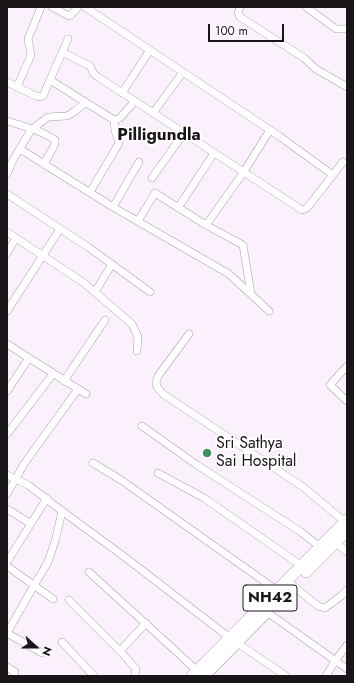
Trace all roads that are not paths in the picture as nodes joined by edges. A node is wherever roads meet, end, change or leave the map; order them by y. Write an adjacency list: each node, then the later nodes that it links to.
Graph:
1 (41, 7): 15 (street)
2 (52, 7): 3 (street)
3 (78, 7)
4 (85, 7): 7 (street)
5 (240, 7): 16 (street)
6 (306, 7): 8 (street)
7 (95, 10): 10 (street)
8 (347, 29)
9 (68, 39): 11 (street)
10 (150, 50): 12 (street); 17 (street)
11 (62, 52): 13 (street); 17 (street)
12 (183, 72): 20 (street); 24 (street)
13 (50, 80): 15 (street); 19 (street)
14 (7, 82): 15 (street)
15 (17, 87)
16 (347, 87)
17 (122, 93): 18 (street)
18 (135, 101): 20 (street); 21 (street)
19 (85, 102): 21 (street); 23 (street)
20 (153, 113): 25 (street)
21 (114, 120): 36 (street)
22 (7, 121): 23 (street)
23 (33, 129): 26 (street); 31 (street)
24 (270, 130): 32 (street); 34 (street)
25 (184, 133): 27 (street); 35 (street)
26 (20, 149): 28 (street); 31 (street)
27 (214, 153): 32 (street); 39 (street)
28 (10, 159): 33 (street)
29 (139, 162): 38 (street)
30 (343, 162): 34 (street)
31 (44, 164): 36 (street)
32 (243, 173): 34 (street); 41 (street)
33 (7, 174)
34 (333, 175)
35 (152, 178)
36 (90, 192): 38 (street)
37 (7, 194): 42 (street)
38 (113, 207): 40 (street)
39 (178, 208): 40 (street); 41 (street)
40 (138, 221): 50 (street)
41 (206, 225): 50 (street)
42 (60, 229): 46 (street); 47 (street)
43 (7, 232): 44 (street)
44 (16, 238): 45 (street); 46 (street)
45 (7, 253)
46 (44, 256): 48 (street); 51 (street)
47 (112, 264): 48 (street); 49 (street)
48 (95, 292): 56 (street)
49 (150, 292)
50 (251, 294): 52 (street)
51 (7, 311)
52 (269, 311)
53 (105, 320): 60 (street)
54 (189, 334): 76 (street)
55 (7, 345): 57 (street)
56 (137, 351)
57 (29, 358): 59 (street); 62 (street)
58 (347, 366): 64 (street)
59 (53, 374): 60 (street); 66 (street)
60 (64, 380): 61 (street)
61 (78, 389): 63 (street); 70 (street)
62 (7, 391)
63 (86, 394)
64 (347, 401)
65 (142, 426): 78 (street)
66 (7, 434)
67 (93, 463): 87 (street)
68 (158, 473): 82 (street)
69 (7, 475): 70 (street)
70 (15, 480): 71 (street); 72 (street)
71 (7, 494)
72 (47, 498): 74 (street); 75 (street)
73 (7, 509): 75 (street)
74 (62, 511): 84 (street); 93 (street)
75 (31, 524): 80 (street)
76 (346, 524): 77 (highway, NH42); 78 (highway, NH42)
77 (336, 543): 79 (street); 85 (highway, NH42)
78 (320, 547): 82 (highway, NH42)
79 (347, 552)
80 (7, 562)
81 (7, 566): 84 (street)
82 (302, 566): 87 (highway, NH42)
83 (89, 572): 91 (street)
84 (34, 585): 88 (street); 92 (street)
85 (292, 585): 86 (street); 90 (highway, NH42)
86 (347, 590)
87 (278, 591): 93 (highway, NH42)
88 (53, 599)
89 (69, 600): 96 (street)
90 (267, 612): 93 (highway, NH42); 98 (street)
91 (146, 623): 96 (street); 101 (street)
92 (7, 633): 97 (street)
93 (233, 640): 101 (highway, NH42); 105 (street)
94 (62, 642): 103 (street)
95 (347, 645): 98 (street)
96 (120, 651): 104 (street)
97 (42, 653)
98 (335, 661): 100 (street); 106 (street)
99 (7, 667): 102 (street)
100 (347, 669)
101 (198, 674)
102 (14, 676)
103 (94, 676)
104 (135, 676)
105 (286, 676)
106 (326, 676)

